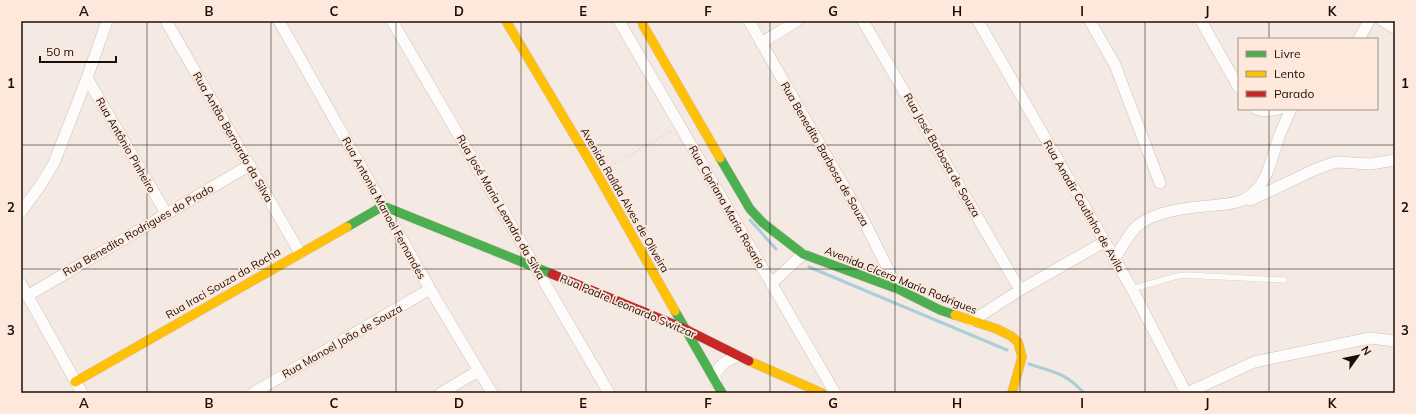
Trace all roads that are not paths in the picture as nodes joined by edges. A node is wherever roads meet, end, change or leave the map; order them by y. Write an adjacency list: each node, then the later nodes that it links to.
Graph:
1 (107, 21): 19 (street)
2 (166, 21): 25 (street, Rua Antão Bernardo da Silva)
3 (279, 21): 28 (street, Rua Antonia Manoel Fernandes)
4 (392, 21): 35 (street, Rua José Maria Leandro da Silva)
5 (506, 21): 45 (street, Avenida Raílda Alves de Oliveira)
6 (619, 21): 38 (street, Rua Cipriana Maria Rosario)
7 (642, 21): 33 (street, Avenida Cícera Maria Rodrigues)
8 (749, 21): 18 (street, Rua Benedito Barbosa de Souza)
9 (797, 21): 18 (street)
10 (864, 21): 42 (street, Rua José Barbosa de Souza)
11 (978, 21): 31 (street, Rua Anadir Coutinho de Avila)
12 (1090, 21): 26 (street)
13 (1369, 21): 17 (street)
14 (1383, 21): 16 (street)
15 (1205, 23): 20 (street)
16 (1395, 28)
17 (1360, 38)
18 (761, 43): 40 (street, Rua Benedito Barbosa de Souza)
19 (87, 78): 29 (street); 30 (street, Rua Antônio Pinheiro)
20 (1238, 86)
21 (1260, 110): 22 (street)
22 (1272, 110)
23 (1291, 110): 27 (street)
24 (1395, 160): 27 (street)
25 (250, 165): 30 (street, Rua Benedito Rodrigues do Prado); 32 (street, Rua Antão Bernardo da Silva)
26 (1160, 183)
27 (1239, 203): 34 (street)
28 (383, 206): 32 (street, Rua Iraci Souza da Rocha); 35 (street, Rua Padre Leonardo Switzar); 39 (street, Rua Antonia Manoel Fernandes)
29 (21, 212)
30 (166, 213): 43 (street, Rua Benedito Rodrigues do Prado)
31 (1104, 242): 34 (street, Rua Anadir Coutinho de Avila); 42 (street)
32 (300, 253): 49 (street, Rua Iraci Souza da Rocha)
33 (803, 254): 38 (street); 40 (street, Avenida Cícera Maria Rodrigues)
34 (1114, 260): 41 (street, Rua Anadir Coutinho de Avila)
35 (536, 267): 45 (street, Rua Padre Leonardo Switzar); 55 (street, Rua José Maria Leandro da Silva)
36 (1284, 280): 41 (lane)
37 (21, 284): 43 (street)
38 (771, 284): 58 (street, Rua Cipriana Maria Rosario)
39 (430, 289): 48 (street, Rua Antonia Manoel Fernandes); 52 (street, Rua Manoel João de Souza)
40 (898, 289): 44 (street, Avenida Cícera Maria Rodrigues)
41 (1132, 289): 60 (street, Rua Anadir Coutinho de Avila)
42 (1020, 290): 44 (street)
43 (27, 296): 49 (street)
44 (972, 322): 59 (street, Avenida Cícera Maria Rodrigues)
45 (685, 329): 47 (street, Rua Padre Leonardo Switzar); 50 (street, Avenida Raílda Alves de Oliveira)
46 (1395, 341): 60 (street)
47 (738, 356): 50 (street); 57 (street, Rua Padre Leonardo Switzar)
48 (478, 371): 53 (street); 54 (street, Rua Antonia Manoel Fernandes)
49 (75, 382): 51 (street)
50 (716, 382): 56 (street, Avenida Raílda Alves de Oliveira)
51 (82, 393)
52 (253, 393)
53 (441, 393)
54 (492, 393)
55 (609, 393)
56 (722, 393)
57 (822, 393)
58 (835, 393)
59 (1012, 393)
60 (1186, 393)

